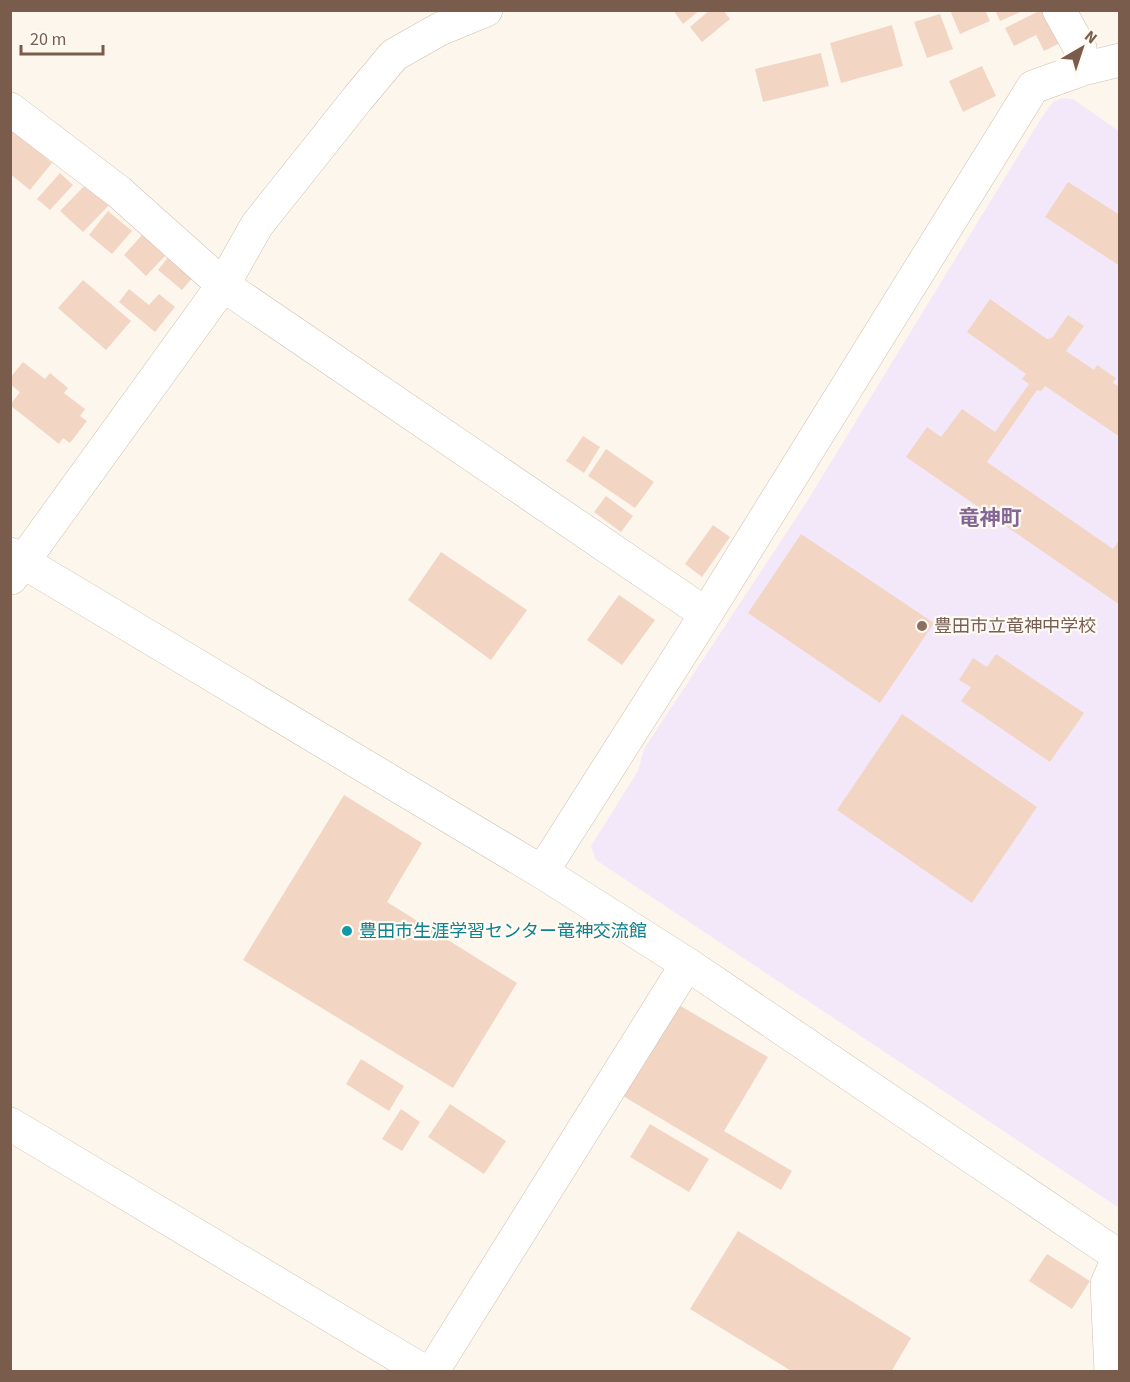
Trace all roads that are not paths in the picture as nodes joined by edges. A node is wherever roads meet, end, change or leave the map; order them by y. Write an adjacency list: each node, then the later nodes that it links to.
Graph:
1 (486, 10): 3 (street)
2 (1059, 10): 5 (street)
3 (429, 20): 7 (street)
4 (1119, 60): 5 (street)
5 (1083, 69): 9 (street)
6 (10, 109): 7 (street)
7 (223, 285): 8 (street); 9 (street)
8 (14, 564): 10 (street)
9 (706, 614): 10 (street)
10 (542, 872): 11 (street)
11 (687, 964): 13 (street); 15 (street)
12 (10, 1124): 14 (street)
13 (1119, 1256): 16 (street)
14 (425, 1371)
15 (432, 1371)
16 (1111, 1371)

